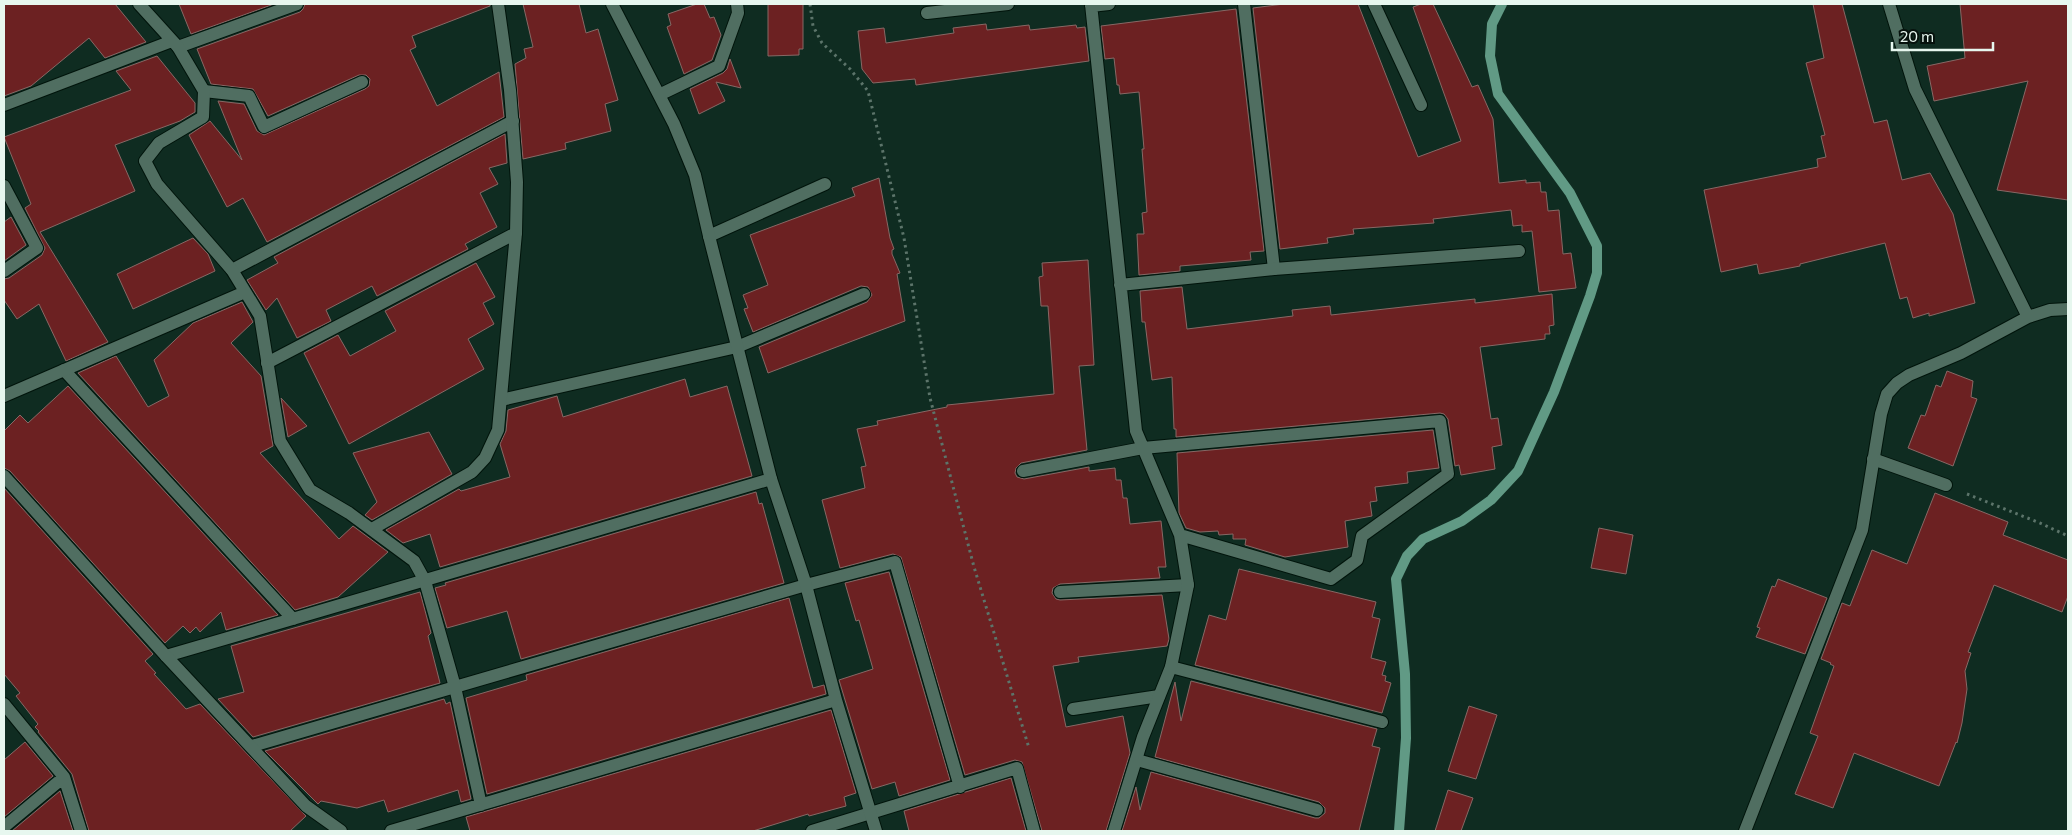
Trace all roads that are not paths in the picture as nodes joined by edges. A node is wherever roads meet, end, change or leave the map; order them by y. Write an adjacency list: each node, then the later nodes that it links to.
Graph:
1 (139, 4): 13 (street)
2 (297, 4): 13 (street)
3 (498, 4): 19 (street)
4 (612, 4): 16 (street)
5 (737, 4): 16 (street)
6 (1008, 4): 12 (street)
7 (1109, 4): 11 (street)
8 (1244, 4): 25 (street)
9 (1374, 4): 18 (street)
10 (1889, 4): 32 (street)
11 (1091, 5): 28 (street)
12 (927, 13)
13 (175, 44): 15 (street); 17 (street)
14 (362, 82): 15 (street)
15 (204, 91): 26 (street)
16 (658, 95): 23 (street)
17 (4, 104)
18 (1421, 105)
19 (512, 121): 22 (street); 26 (street)
20 (825, 184): 23 (street)
21 (4, 186): 27 (street)
22 (516, 232): 34 (street); 37 (street)
23 (709, 236): 33 (street)
24 (1519, 251): 25 (street)
25 (1274, 269): 28 (street)
26 (232, 270): 29 (street)
27 (4, 271)
28 (1120, 285): 38 (street)
29 (245, 292): 34 (street); 35 (street)
30 (864, 294): 33 (street)
31 (2068, 309): 32 (street)
32 (2028, 317): 39 (street)
33 (737, 347): 37 (street); 42 (street)
34 (267, 363): 44 (street)
35 (64, 370): 36 (street); 50 (street)
36 (4, 396)
37 (501, 400): 44 (street)
38 (1143, 448): 40 (street); 45 (street); 45 (street)
39 (1873, 459): 43 (street); 74 (street)
40 (1023, 471)
41 (4, 476): 51 (street)
42 (771, 479): 46 (street); 48 (street)
43 (1946, 485)
44 (372, 529): 46 (street)
45 (1180, 535): 47 (street)
46 (425, 581): 50 (street); 53 (street)
47 (1188, 584): 49 (street); 52 (street)
48 (806, 585): 53 (street); 55 (street); 62 (street)
49 (1060, 592)
50 (294, 619): 51 (street)
51 (166, 656): 59 (street)
52 (1171, 667): 54 (street); 58 (street)
53 (456, 687): 59 (street); 63 (street)
54 (1159, 696): 57 (street); 60 (street)
55 (836, 700): 63 (street); 65 (street)
56 (4, 704): 61 (street)
57 (1073, 709)
58 (1382, 722)
59 (252, 746): 68 (street)
60 (1137, 760): 64 (street); 73 (street)
61 (64, 777): 66 (street); 67 (street)
62 (960, 787): 65 (street); 72 (street)
63 (481, 805): 69 (street)
64 (1317, 810)
65 (871, 814): 70 (street); 71 (street)
66 (4, 826)
67 (81, 831)
68 (341, 831)
69 (391, 831)
70 (812, 831)
71 (876, 831)
72 (1034, 831)
73 (1114, 831)
74 (1745, 831)

